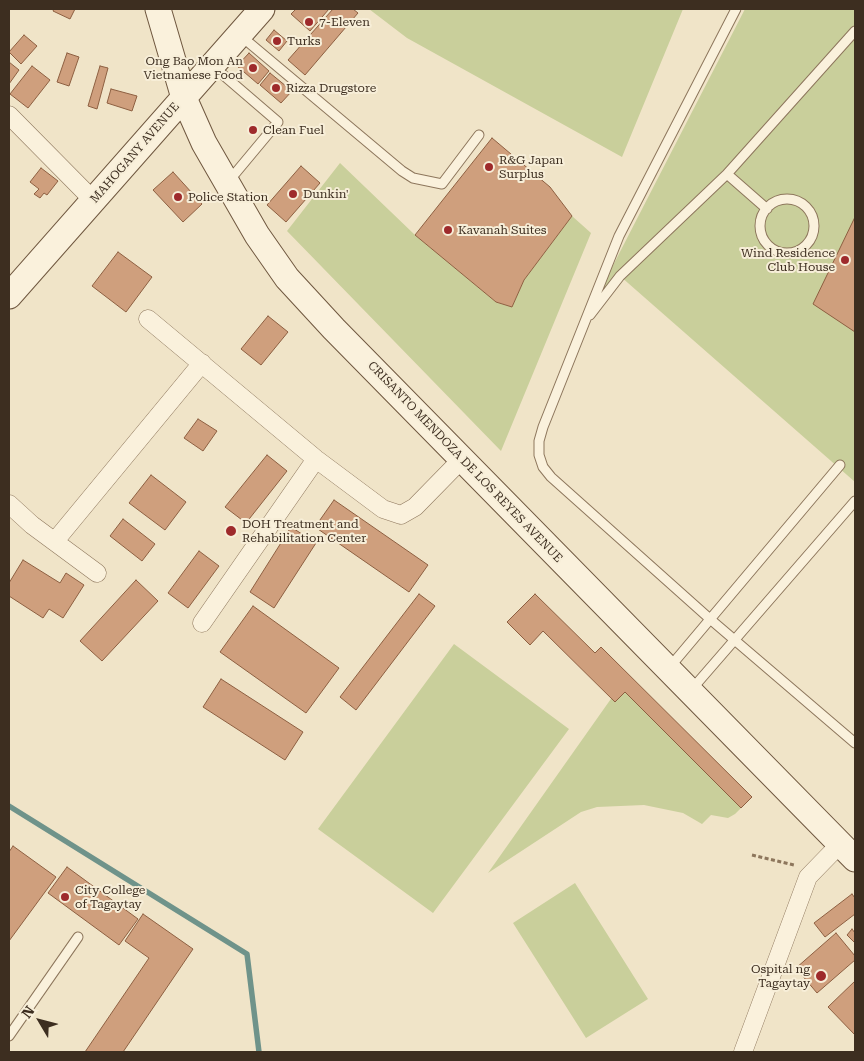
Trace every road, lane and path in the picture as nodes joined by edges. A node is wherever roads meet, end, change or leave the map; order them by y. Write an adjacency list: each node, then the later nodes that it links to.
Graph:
1 (158, 9): 7 (main road, CRISANTO MENDOZA DE LOS REYES AVENUE)
2 (262, 9): 5 (main road, MAHOGANY AVENUE)
3 (736, 9): 16 (lane)
4 (855, 31): 10 (lane)
5 (239, 34): 6 (main road, MAHOGANY AVENUE); 9 (lane)
6 (212, 65): 7 (main road, MAHOGANY AVENUE); 11 (lane)
7 (184, 98): 11 (main road, CRISANTO MENDOZA DE LOS REYES AVENUE); 12 (main road, MAHOGANY AVENUE)
8 (9, 116): 12 (street)
9 (479, 135)
10 (727, 174): 13 (lane); 16 (lane)
11 (226, 185): 19 (main road, CRISANTO MENDOZA DE LOS REYES AVENUE)
12 (94, 200): 14 (main road, MAHOGANY AVENUE)
13 (767, 209): 13 (lane)
14 (9, 296)
15 (148, 319): 17 (street)
16 (582, 326): 25 (lane)
17 (202, 364): 18 (street); 23 (street)
18 (316, 459): 19 (street); 26 (street)
19 (462, 459): 28 (main road, CRISANTO MENDOZA DE LOS REYES AVENUE)
20 (840, 465): 25 (lane)
21 (855, 501): 27 (lane)
22 (9, 504): 23 (street)
23 (55, 541): 24 (street)
24 (97, 573)
25 (710, 619): 27 (lane); 28 (lane)
26 (202, 623)
27 (734, 640): 29 (lane); 30 (lane)
28 (668, 669): 29 (main road, CRISANTO MENDOZA DE LOS REYES AVENUE)
29 (690, 691): 31 (main road, CRISANTO MENDOZA DE LOS REYES AVENUE)
30 (855, 743)
31 (848, 852): 33 (street)
32 (752, 855): 33 (path)
33 (814, 870): 36 (street)
34 (78, 937): 35 (lane)
35 (9, 1036)
36 (743, 1052)

